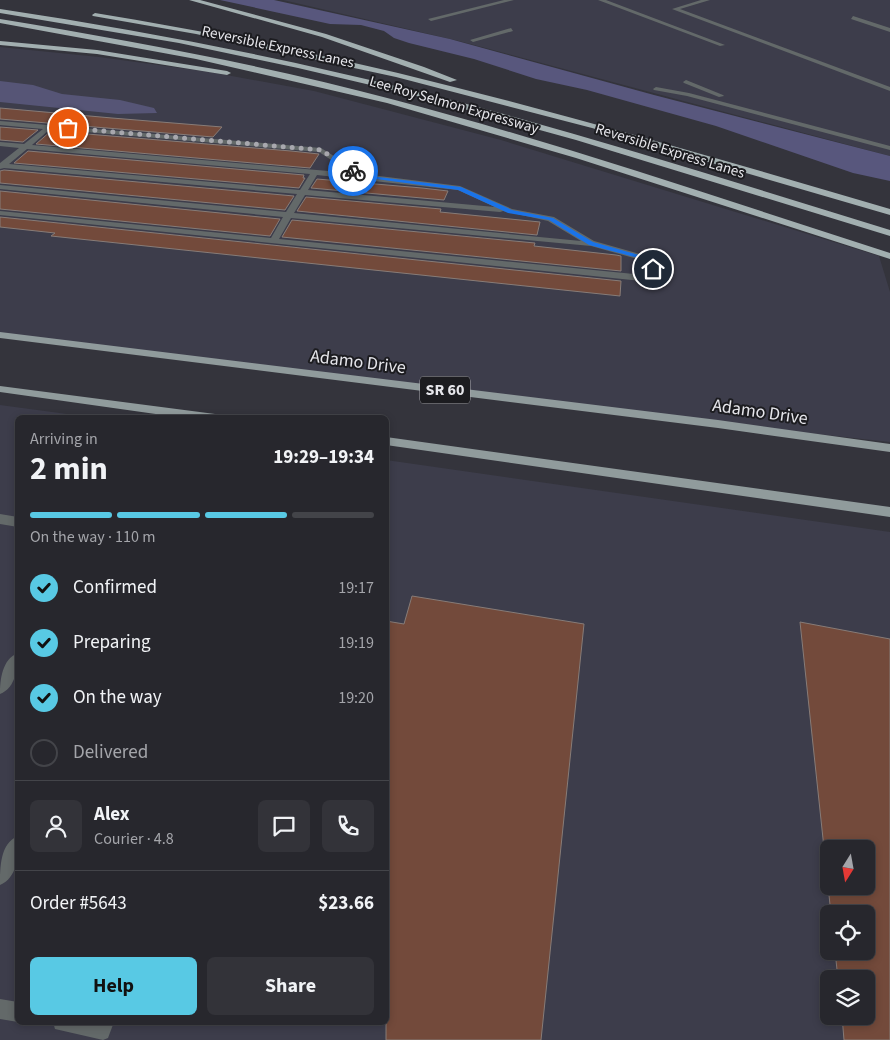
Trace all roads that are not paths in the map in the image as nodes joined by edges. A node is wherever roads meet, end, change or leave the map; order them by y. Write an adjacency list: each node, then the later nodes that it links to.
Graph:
1 (192, 0): 20 (highway)
2 (511, 0): 8 (lane)
3 (601, 0): 14 (lane)
4 (707, 0): 19 (lane)
5 (0, 11): 37 (highway, Reversible Express Lanes)
6 (88, 14): 20 (highway, Lee Roy Selmon Expressway)
7 (853, 18): 11 (lane)
8 (431, 19)
9 (0, 21): 24 (highway, Lee Roy Selmon Expressway)
10 (511, 30): 12 (lane)
11 (890, 30)
12 (472, 40)
13 (0, 43): 15 (highway)
14 (722, 45)
15 (233, 74)
16 (261, 80): 24 (highway)
17 (686, 82): 21 (lane)
18 (656, 89): 21 (lane)
19 (890, 89)
20 (515, 104): 34 (highway, Lee Roy Selmon Expressway)
21 (776, 118): 27 (lane)
22 (0, 123): 23 (lane)
23 (49, 127): 26 (lane); 30 (lane)
24 (490, 129): 40 (highway, Lee Roy Selmon Expressway)
25 (0, 144): 26 (lane)
26 (25, 146): 28 (lane); 29 (lane)
27 (890, 148)
28 (1, 166): 32 (lane)
29 (315, 172): 30 (lane); 32 (lane)
30 (361, 176): 33 (lane)
31 (0, 187): 36 (lane)
32 (303, 192): 33 (lane); 36 (lane)
33 (510, 211): 39 (lane)
34 (890, 212)
35 (0, 213): 38 (lane)
36 (289, 215): 38 (lane); 39 (lane)
37 (890, 233)
38 (273, 241): 39 (lane)
39 (593, 244)
40 (890, 256)
41 (0, 335): 45 (main road, Adamo Drive / SR 60)
42 (0, 389): 43 (main road)
43 (193, 415)
44 (389, 442): 46 (main road)
45 (890, 448)
46 (890, 512)
47 (0, 520): 48 (lane)
48 (15, 522)
49 (15, 664): 50 (lane)
50 (0, 687)
51 (15, 849): 52 (lane)
52 (0, 876)
53 (0, 1009): 54 (lane)
54 (15, 1012)
55 (75, 1025): 56 (lane)
56 (101, 1031)

